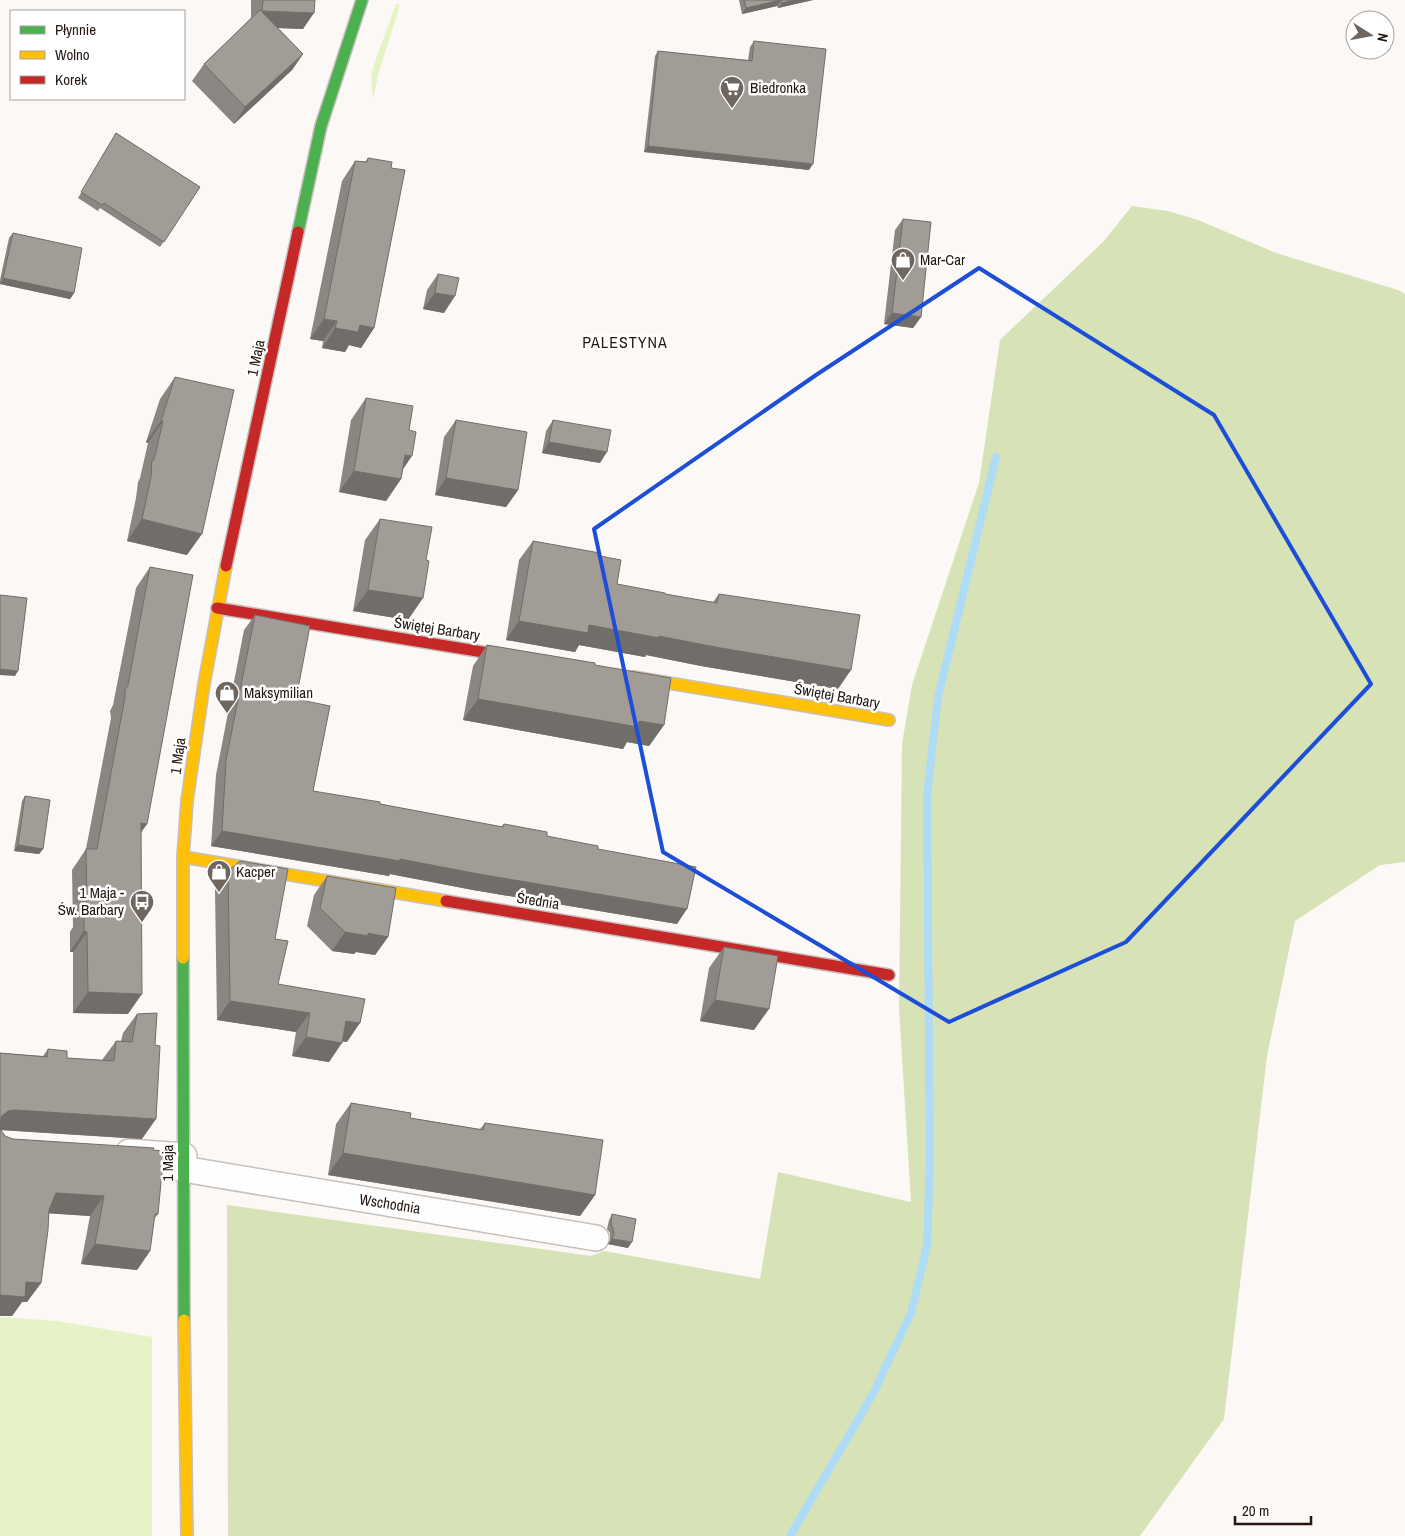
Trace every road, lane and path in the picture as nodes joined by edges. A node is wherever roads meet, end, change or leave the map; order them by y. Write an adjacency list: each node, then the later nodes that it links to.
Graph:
1 (362, 0): 2 (main road, 1 Maja)
2 (217, 608): 3 (main road, Świętej Barbary); 6 (main road, 1 Maja)
3 (532, 660)
4 (619, 675): 5 (main road, Świętej Barbary)
5 (889, 720)
6 (183, 857): 7 (main road, Średnia); 9 (main road, 1 Maja)
7 (889, 974)
8 (110, 1151): 9 (street, Wschodnia)
9 (183, 1163): 10 (street, Wschodnia); 11 (main road, 1 Maja)
10 (596, 1238)
11 (188, 1536)

